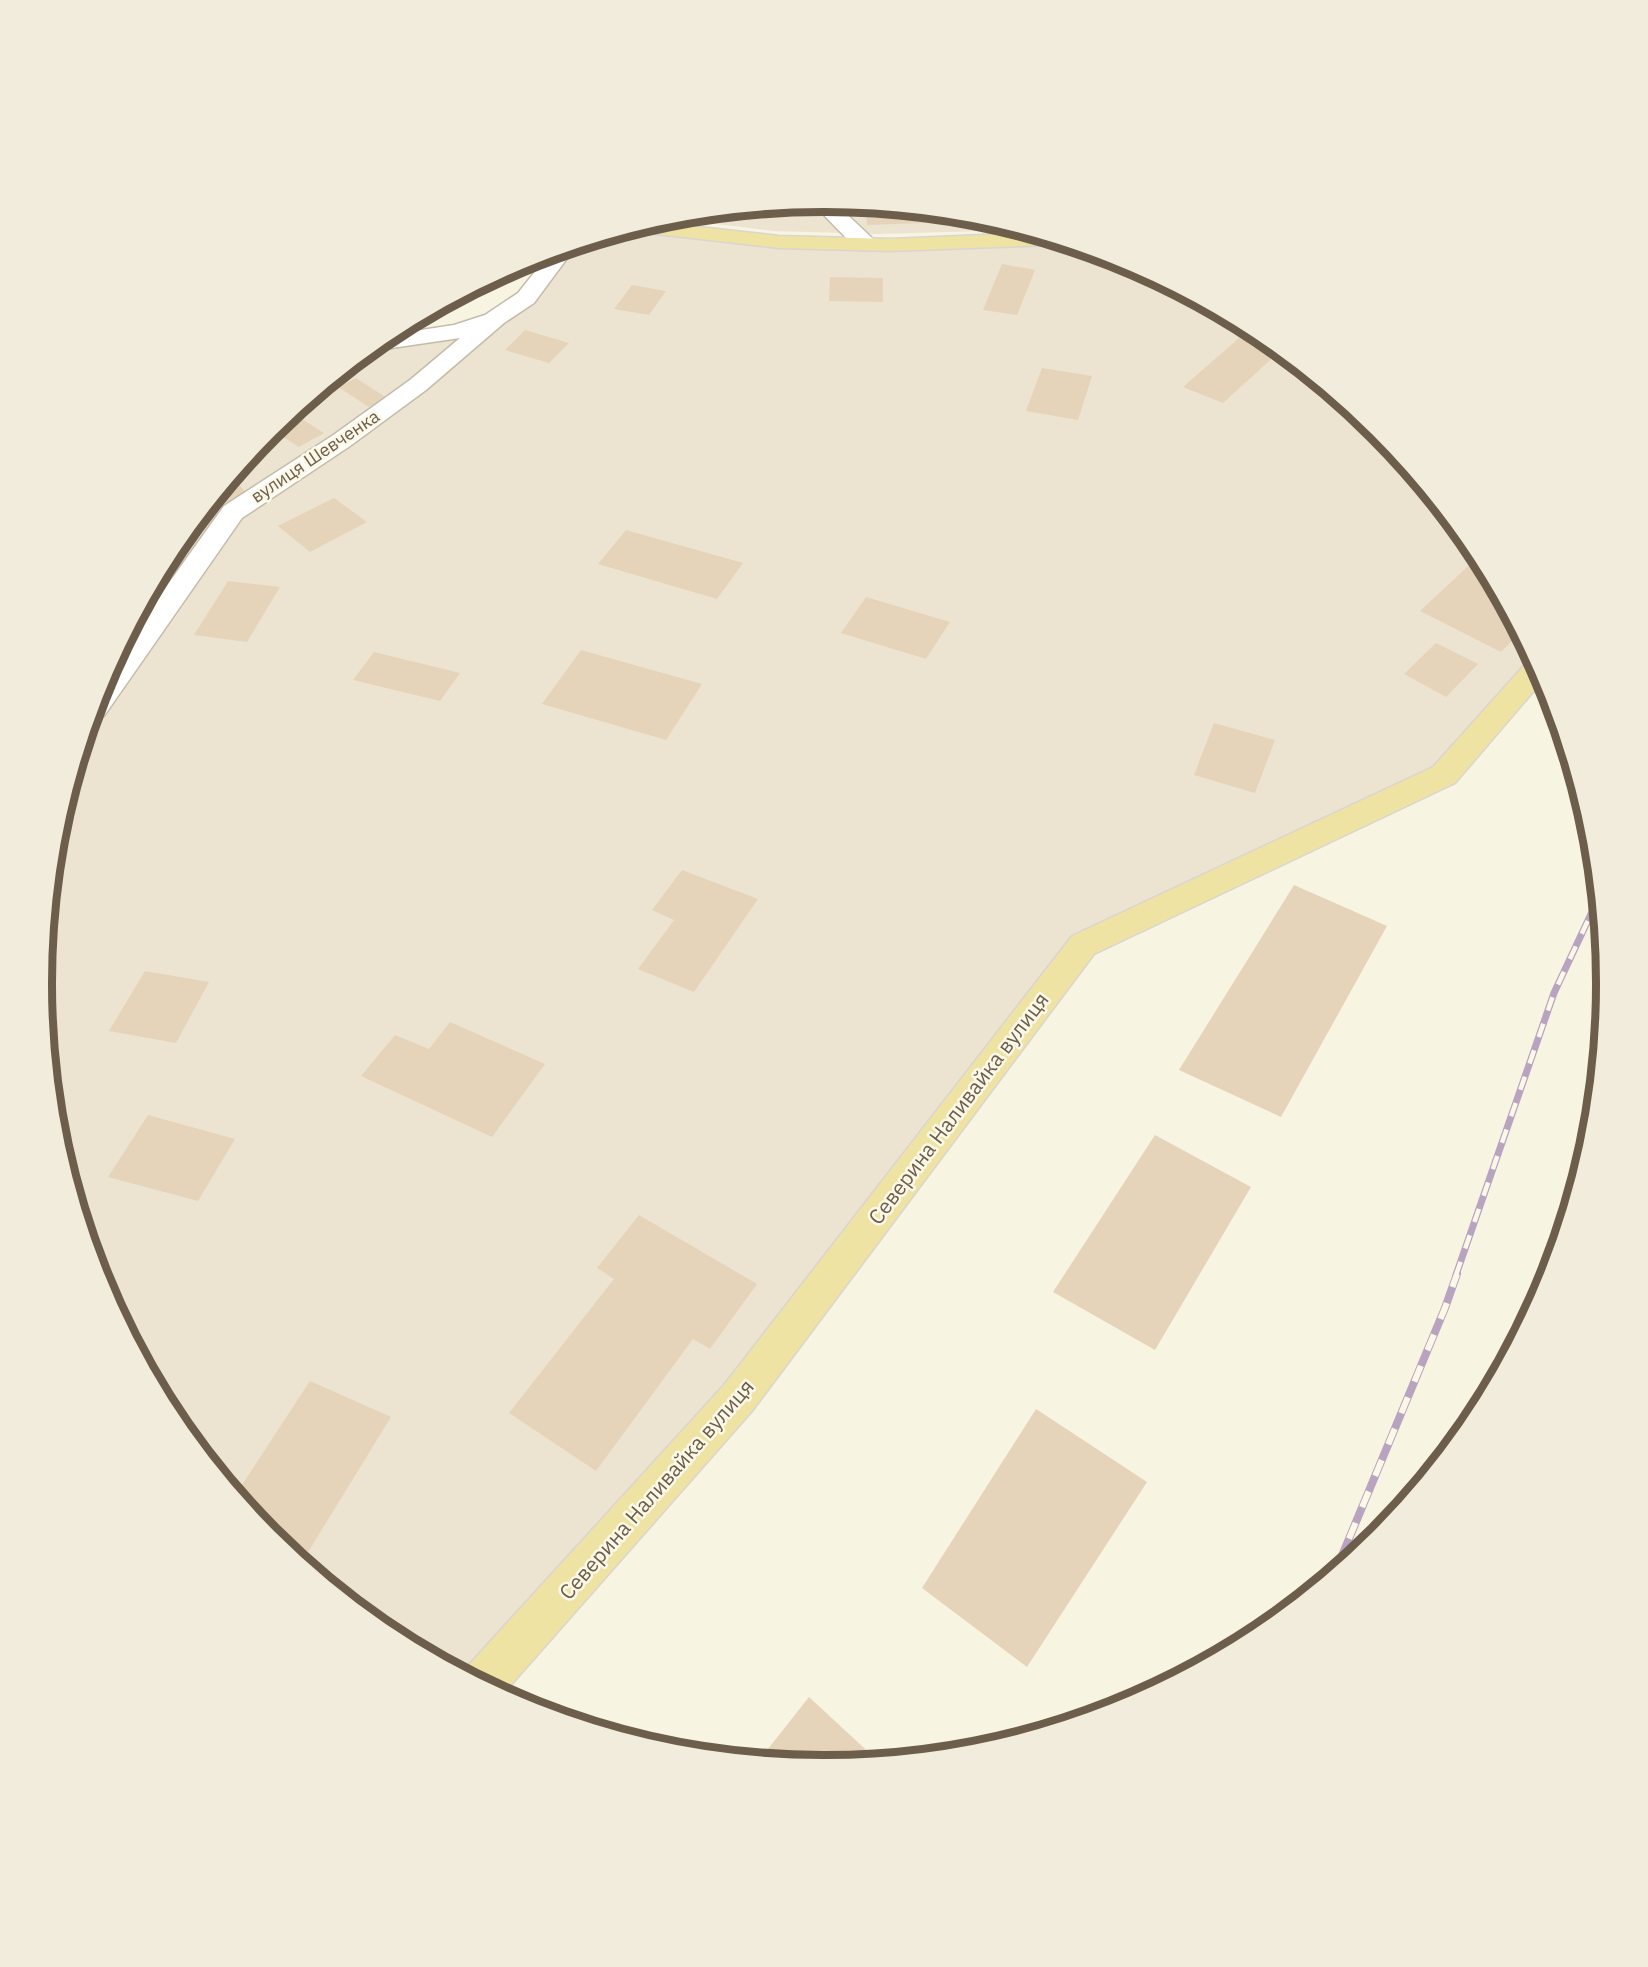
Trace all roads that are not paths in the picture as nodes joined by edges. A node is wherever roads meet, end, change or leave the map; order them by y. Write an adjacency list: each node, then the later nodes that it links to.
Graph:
1 (833, 212): 4 (street)
2 (664, 229): 4 (main road)
3 (1030, 240): 4 (main road)
4 (865, 244)
5 (553, 262): 6 (street, вулиця Шевченка)
6 (500, 315): 7 (street, вулиця Шевченка); 9 (street, вулиця Шевченка)
7 (398, 340)
8 (1531, 676): 10 (main road, Северина Наливайка вулиця)
9 (114, 682)
10 (488, 1677)

